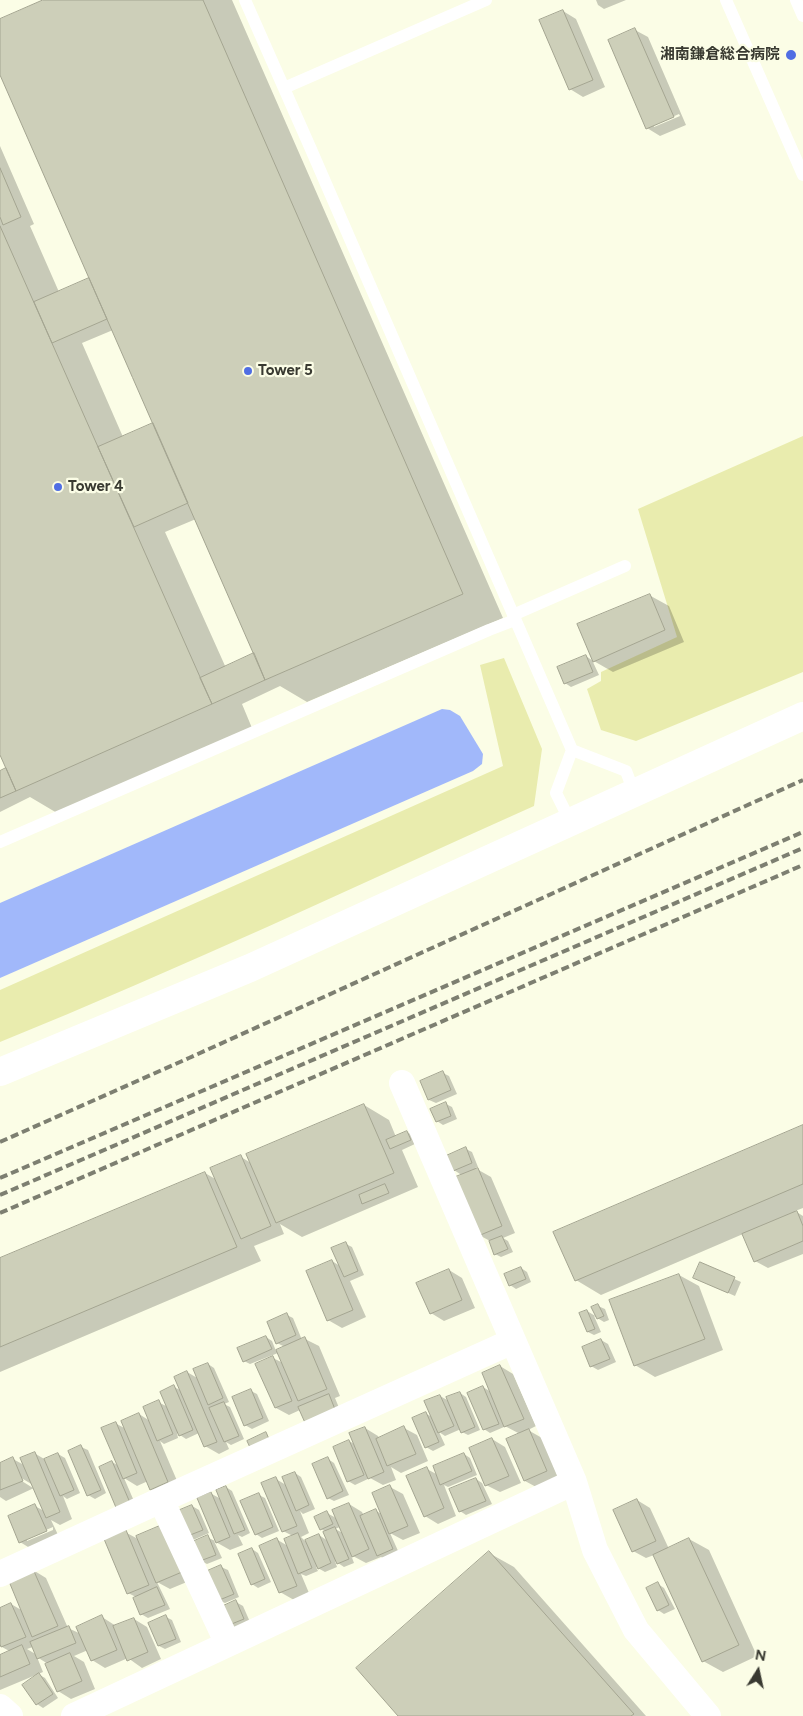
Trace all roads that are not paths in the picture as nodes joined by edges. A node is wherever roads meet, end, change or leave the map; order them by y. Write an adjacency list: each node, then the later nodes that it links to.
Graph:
1 (245, 0): 6 (lane)
2 (486, 0): 6 (lane)
3 (726, 0): 7 (lane)
4 (796, 0): 5 (lane)
5 (803, 16)
6 (284, 88): 9 (lane)
7 (803, 175)
8 (625, 566): 9 (lane)
9 (514, 618): 11 (lane); 14 (lane)
10 (803, 716): 12 (street)
11 (572, 750): 12 (lane); 13 (lane)
12 (634, 792): 13 (street)
13 (570, 821): 15 (street)
14 (0, 842)
15 (0, 1072)
16 (402, 1083): 17 (street)
17 (513, 1341): 18 (street); 19 (street)
18 (574, 1482): 21 (street); 25 (street)
19 (161, 1500): 20 (street); 21 (street)
20 (0, 1574)
21 (228, 1644): 24 (street)
22 (0, 1707): 23 (street)
23 (10, 1716)
24 (74, 1716)
25 (708, 1716)

